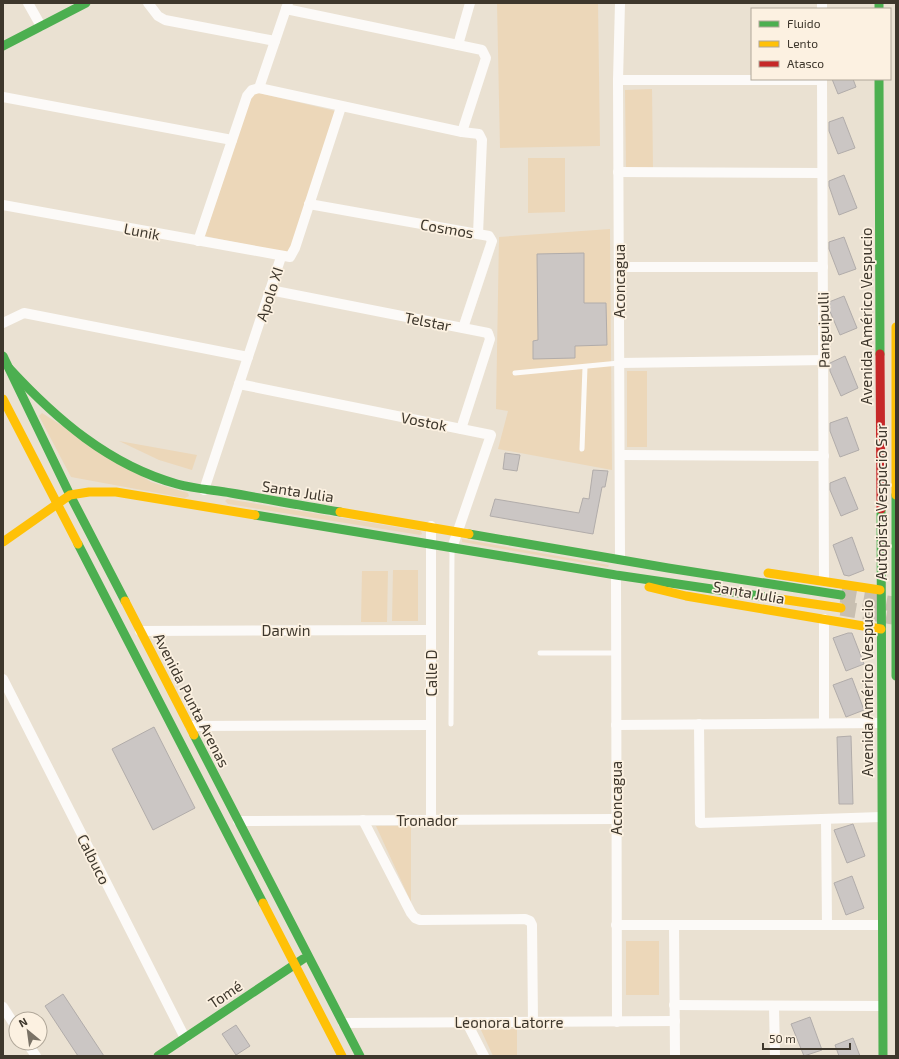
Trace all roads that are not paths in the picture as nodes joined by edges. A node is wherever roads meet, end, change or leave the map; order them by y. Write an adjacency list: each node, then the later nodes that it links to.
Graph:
1 (28, 3): 7 (street)
2 (86, 3): 7 (main road)
3 (148, 3): 8 (street)
4 (470, 3): 9 (street)
5 (620, 3): 12 (street, Aconcagua)
6 (287, 6): 8 (street); 9 (street)
7 (41, 26): 10 (main road)
8 (275, 41): 15 (street)
9 (458, 45): 18 (street)
10 (3, 46)
11 (751, 79): 12 (street)
12 (618, 80): 20 (street, Aconcagua)
13 (822, 80): 21 (street, Panguipulli)
14 (879, 80): 59 (main road, Avenida Américo Vespucio)
15 (259, 88): 17 (street); 19 (street)
16 (3, 97): 19 (street)
17 (341, 107): 18 (street); 22 (street, Apolo XI)
18 (462, 132): 24 (street)
19 (232, 140): 25 (street)
20 (618, 172): 21 (street); 27 (street, Aconcagua)
21 (822, 173): 28 (street, Panguipulli)
22 (309, 204): 24 (street, Cosmos); 26 (street, Apolo XI)
23 (3, 205): 25 (street, Lunik)
24 (478, 234): 32 (street, Cosmos)
25 (198, 241): 26 (street, Lunik)
26 (281, 257): 29 (street, Apolo XI)
27 (619, 267): 28 (street); 36 (street, Aconcagua)
28 (823, 267): 35 (street, Panguipulli)
29 (270, 290): 32 (street, Telstar); 34 (street, Apolo XI)
30 (3, 323): 34 (street)
31 (896, 327): 68 (main road, Autopista Vespucio Sur)
32 (463, 328): 42 (street, Telstar)
33 (3, 356): 38 (main road, Avenida Punta Arenas)
34 (248, 357): 40 (street, Apolo XI)
35 (824, 360): 36 (street); 45 (street, Panguipulli)
36 (619, 363): 37 (lane); 44 (street, Aconcagua)
37 (585, 367): 39 (lane); 43 (lane)
38 (9, 368): 46 (main road, Santa Julia); 47 (main road, Avenida Punta Arenas)
39 (515, 373)
40 (239, 384): 42 (street, Vostok); 46 (street, Apolo XI)
41 (3, 399): 48 (main road, Avenida Punta Arenas)
42 (460, 429): 50 (street, Vostok)
43 (582, 449)
44 (620, 455): 45 (street); 55 (street, Aconcagua)
45 (824, 456): 58 (street, Panguipulli)
46 (204, 490): 49 (main road, Santa Julia)
47 (70, 495): 48 (main road); 52 (main road, Santa Julia); 65 (main road, Avenida Punta Arenas)
48 (57, 503): 51 (main road); 88 (main road, Avenida Punta Arenas)
49 (431, 526): 50 (main road, Santa Julia); 52 (street, Calle D)
50 (458, 531): 53 (street, Vostok); 55 (main road, Santa Julia)
51 (3, 542)
52 (431, 545): 53 (main road, Santa Julia); 64 (street, Calle D)
53 (452, 548): 57 (main road, Santa Julia); 72 (lane)
54 (655, 556): 55 (main road, Santa Julia)
55 (620, 558): 60 (main road, Santa Julia)
56 (761, 572): 58 (main road, Santa Julia)
57 (616, 575): 61 (main road, Santa Julia); 62 (main road, Santa Julia); 67 (street, Aconcagua)
58 (824, 581): 59 (main road, Santa Julia)
59 (880, 590): 63 (main road, Avenida Américo Vespucio)
60 (841, 595)
61 (840, 608)
62 (824, 619): 63 (main road, Santa Julia); 70 (street)
63 (880, 628): 71 (main road, Avenida Américo Vespucio)
64 (431, 630): 65 (street, Darwin); 75 (street, Calle D)
65 (140, 631): 76 (main road, Avenida Punta Arenas)
66 (540, 653): 67 (lane)
67 (616, 653): 73 (street, Aconcagua)
68 (896, 676)
69 (3, 680): 97 (street, Calbuco)
70 (824, 723): 71 (street); 74 (street)
71 (881, 723): 77 (main road, Avenida Américo Vespucio)
72 (451, 724)
73 (616, 724): 74 (street); 78 (street, Aconcagua)
74 (699, 724): 79 (street)
75 (431, 725): 76 (street); 81 (street, Calle D)
76 (190, 726): 82 (main road, Avenida Punta Arenas)
77 (881, 817): 79 (street); 85 (main road, Avenida Américo Vespucio)
78 (616, 819): 81 (street, Tronador); 86 (street, Aconcagua)
79 (826, 819): 84 (street)
80 (364, 820): 81 (street, Tronador); 82 (street, Tronador); 92 (street)
81 (431, 820)
82 (238, 821): 87 (main road, Avenida Punta Arenas)
83 (674, 925): 84 (street); 86 (street); 89 (street)
84 (828, 925): 85 (street)
85 (881, 925): 91 (main road, Avenida Américo Vespucio)
86 (616, 926): 93 (street, Aconcagua)
87 (308, 956): 88 (main road, Tomé); 95 (main road, Avenida Punta Arenas)
88 (295, 965): 97 (main road, Tomé); 99 (main road, Avenida Punta Arenas)
89 (674, 1006): 90 (street); 94 (street)
90 (774, 1006): 91 (street); 103 (street)
91 (882, 1006): 104 (main road, Avenida Américo Vespucio)
92 (533, 1022): 93 (street, Leonora Latorre); 96 (street, Leonora Latorre)
93 (616, 1022): 94 (street, Leonora Latorre)
94 (674, 1022): 102 (street)
95 (343, 1023): 96 (street, Leonora Latorre); 100 (main road, Avenida Punta Arenas)
96 (467, 1023): 101 (street)
97 (185, 1038): 98 (main road, Tomé)
98 (158, 1056)
99 (342, 1056)
100 (360, 1056)
101 (484, 1056)
102 (675, 1056)
103 (775, 1056)
104 (882, 1056)

